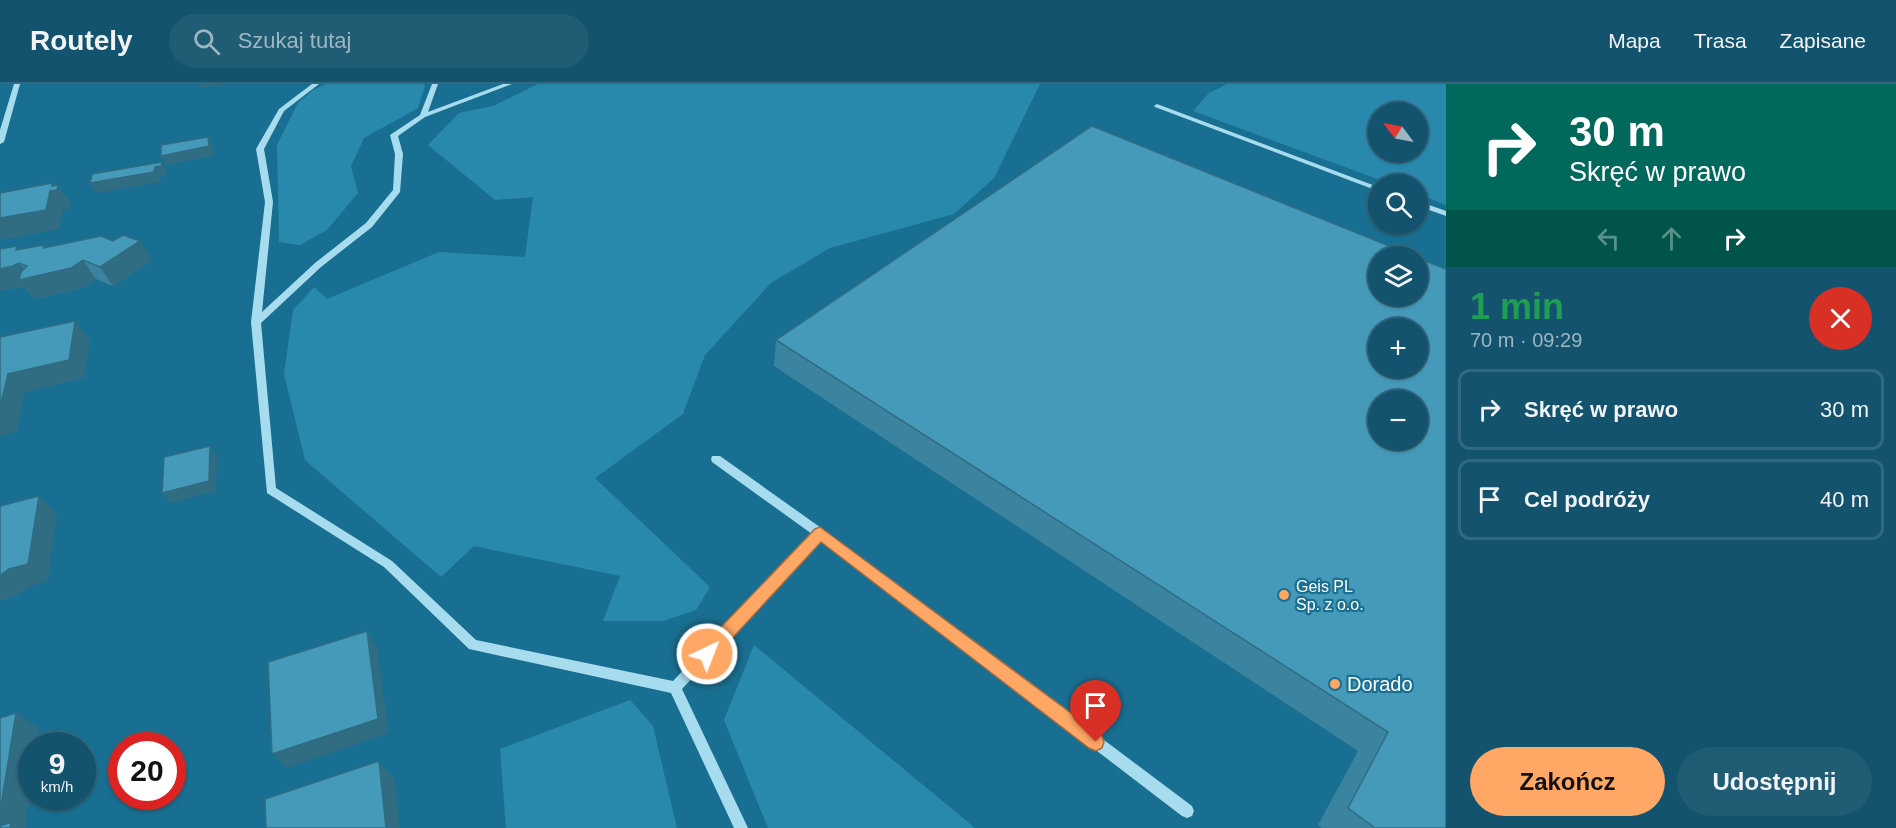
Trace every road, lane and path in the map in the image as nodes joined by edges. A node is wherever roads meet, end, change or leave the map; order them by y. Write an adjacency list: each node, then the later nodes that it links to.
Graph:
1 (17, 84): 7 (street)
2 (316, 84): 11 (street)
3 (435, 84): 6 (street)
4 (509, 84): 6 (street)
5 (1156, 106): 8 (street)
6 (423, 116): 11 (street)
7 (0, 142)
8 (1368, 185)
9 (1428, 207): 10 (street)
10 (1446, 214)
11 (256, 322): 14 (street)
12 (716, 459): 13 (street)
13 (820, 533): 14 (street); 15 (street)
14 (675, 688): 16 (street)
15 (1187, 812)
16 (741, 828)

